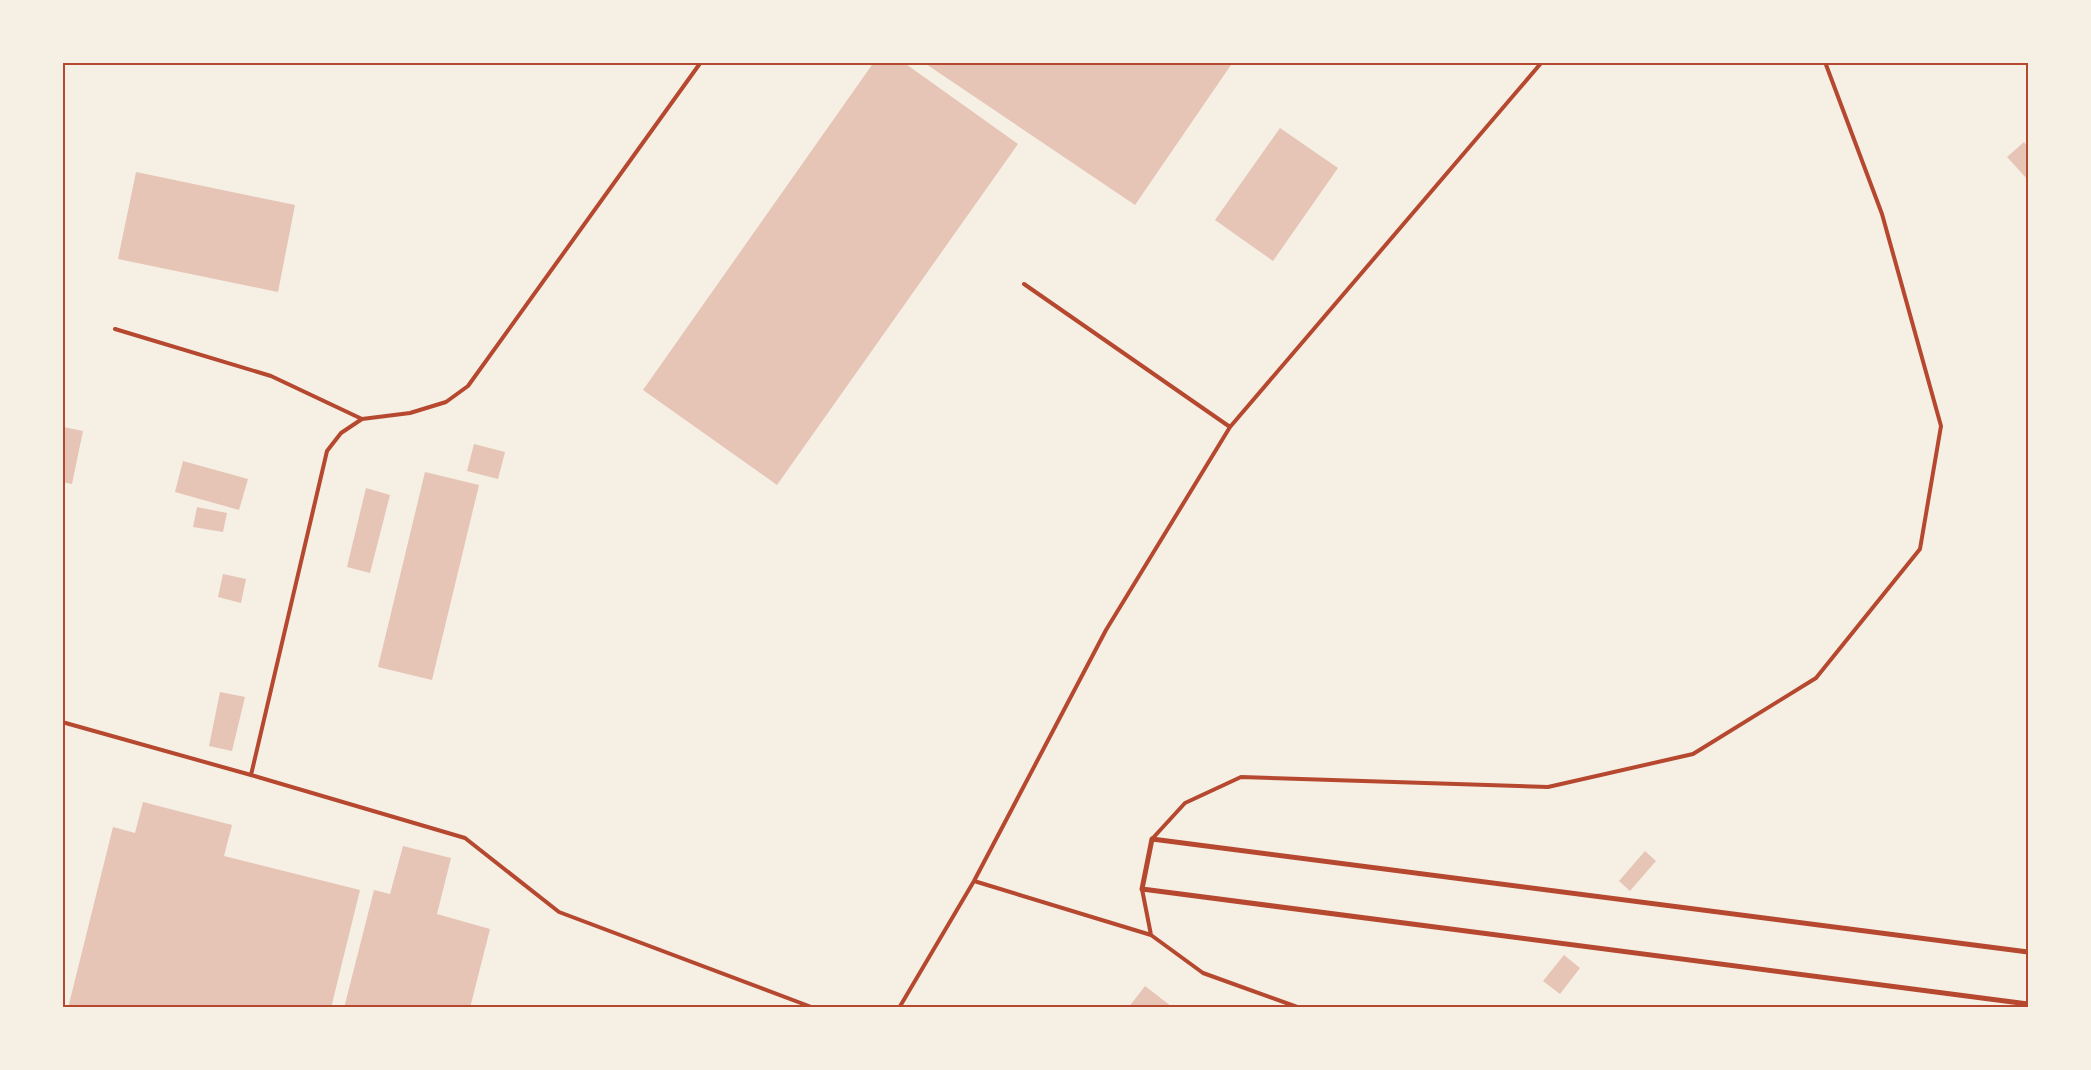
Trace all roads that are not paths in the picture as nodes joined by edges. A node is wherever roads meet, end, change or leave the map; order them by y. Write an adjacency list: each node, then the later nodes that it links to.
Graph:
1 (701, 62): 6 (lane)
2 (1542, 62): 7 (lane)
3 (1825, 62): 10 (lane)
4 (1024, 284): 7 (lane)
5 (115, 329): 6 (lane)
6 (362, 419): 9 (lane)
7 (1230, 427): 11 (lane)
8 (62, 722): 9 (lane)
9 (251, 775): 16 (lane)
10 (1152, 839): 12 (street); 14 (street)
11 (974, 880): 13 (lane); 17 (lane)
12 (1142, 889): 13 (lane); 15 (street)
13 (1151, 935): 18 (lane)
14 (2028, 952)
15 (2028, 1004)
16 (814, 1008)
17 (899, 1008)
18 (1300, 1008)

